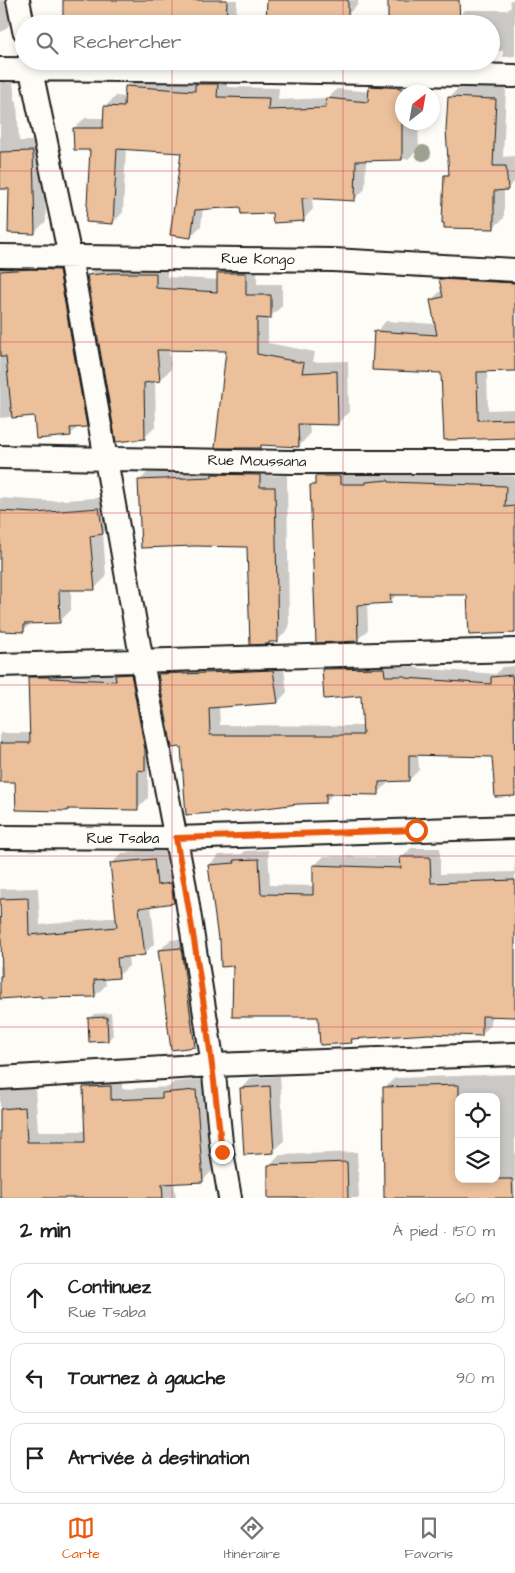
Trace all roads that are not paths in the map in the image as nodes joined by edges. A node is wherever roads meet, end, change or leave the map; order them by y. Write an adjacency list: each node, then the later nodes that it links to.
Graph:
1 (18, 0): 2 (street)
2 (21, 15)
3 (15, 68): 4 (street)
4 (0, 69)
5 (31, 70): 9 (street)
6 (222, 70): 7 (street)
7 (515, 76)
8 (0, 256): 9 (street, Rue Kongo)
9 (70, 257): 10 (street, Rue Kongo); 12 (street)
10 (515, 270)
11 (0, 457): 12 (street, Rue Moussana)
12 (104, 458): 13 (street, Rue Moussana); 15 (street)
13 (515, 462)
14 (515, 650): 15 (street)
15 (142, 662): 16 (street); 19 (street)
16 (0, 665)
17 (515, 827): 19 (street, Rue Tsaba)
18 (0, 837): 19 (street, Rue Tsaba)
19 (176, 838): 21 (street)
20 (515, 1054): 21 (street)
21 (213, 1065): 22 (street); 23 (street)
22 (0, 1078)
23 (230, 1198)

